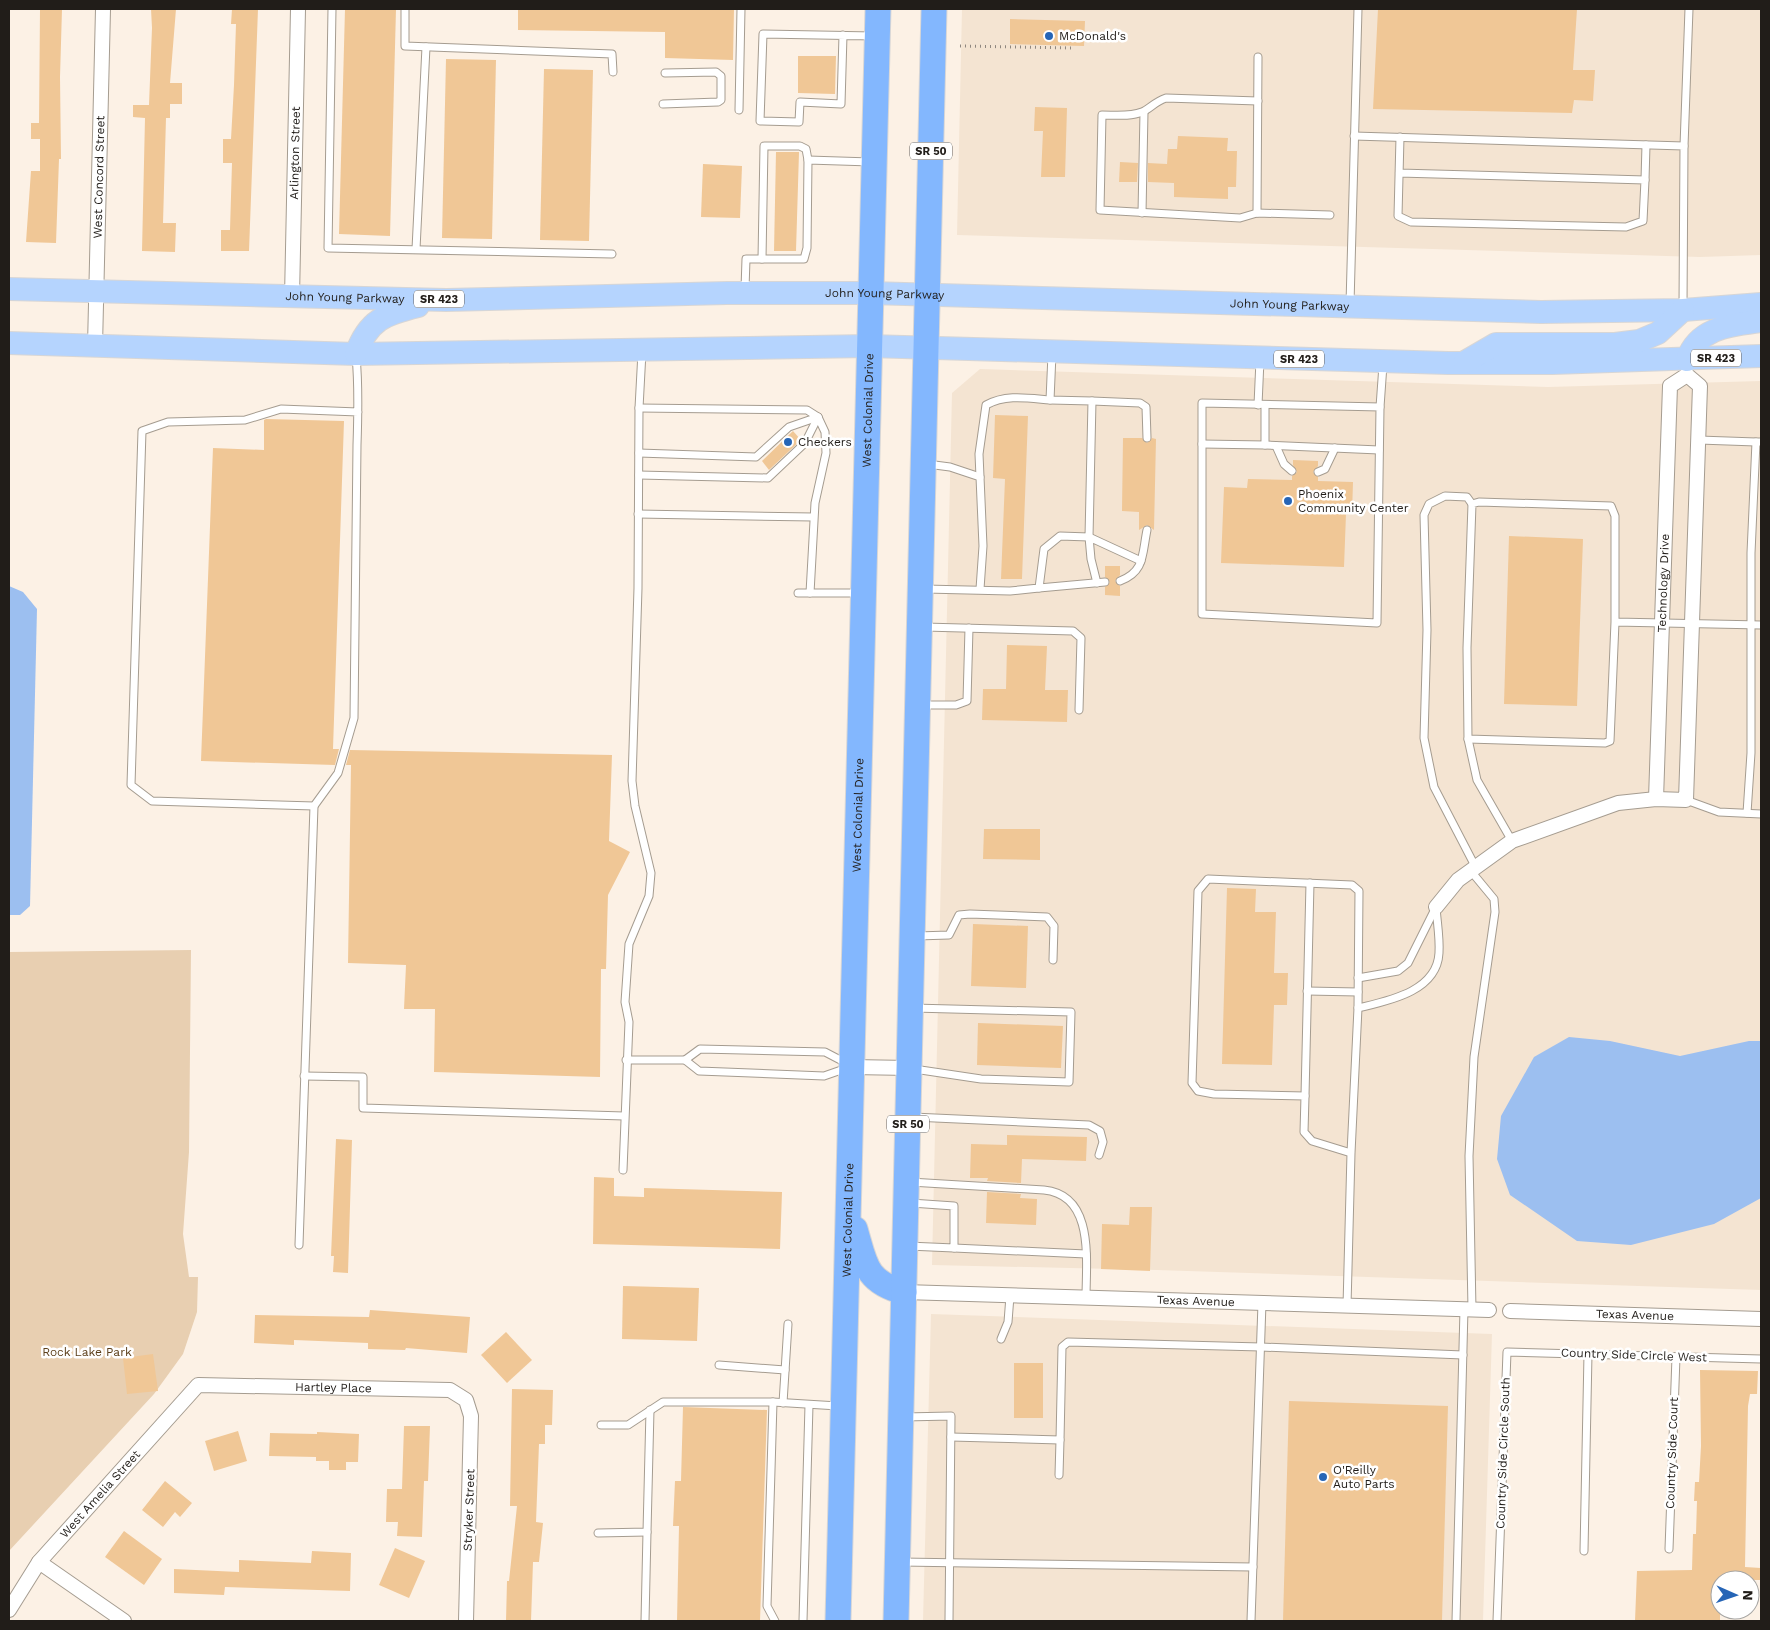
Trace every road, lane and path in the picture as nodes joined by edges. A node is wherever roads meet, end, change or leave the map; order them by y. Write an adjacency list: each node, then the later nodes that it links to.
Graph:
1 (103, 9): 37 (street, West Concord Street)
2 (298, 9): 41 (street, Arlington Street)
3 (332, 9): 33 (lane)
4 (405, 9): 13 (lane)
5 (741, 9): 20 (lane)
6 (878, 9): 11 (highway, West Colonial Drive)
7 (934, 9): 40 (highway, SR 50)
8 (1358, 9): 22 (lane)
9 (1689, 9): 25 (lane)
10 (843, 35): 10 (lane); 11 (lane)
11 (877, 36): 27 (highway, West Colonial Drive)
12 (960, 46): 14 (path)
13 (426, 47): 16 (lane); 33 (lane)
14 (1073, 48)
15 (1258, 57): 18 (lane)
16 (613, 72)
17 (665, 72): 19 (lane)
18 (1258, 101): 21 (lane); 31 (lane)
19 (663, 104)
20 (739, 110)
21 (1144, 112): 30 (lane); 30 (lane)
22 (1354, 136): 23 (lane); 44 (lane)
23 (1400, 137): 24 (lane); 28 (lane)
24 (1646, 145): 25 (lane); 29 (lane)
25 (1684, 146): 45 (lane)
26 (808, 160): 27 (lane); 35 (lane); 35 (lane)
27 (874, 162): 39 (highway, West Colonial Drive)
28 (1399, 173): 29 (lane); 29 (lane)
29 (1645, 180)
30 (1142, 213): 31 (lane)
31 (1257, 213): 32 (lane)
32 (1330, 215)
33 (416, 250): 34 (lane)
34 (612, 254)
35 (762, 259): 38 (lane)
36 (9, 289): 37 (main road, John Young Parkway / SR 423)
37 (97, 292): 41 (main road, John Young Parkway / SR 423); 48 (street, West Concord Street)
38 (744, 293): 39 (main road, John Young Parkway / SR 423); 42 (main road, John Young Parkway / SR 423)
39 (870, 293): 40 (main road, John Young Parkway / SR 423); 49 (highway, West Colonial Drive)
40 (928, 294): 44 (main road, John Young Parkway / SR 423); 50 (highway, SR 50)
41 (292, 297): 42 (main road, John Young Parkway / SR 423)
42 (446, 300): 53 (main road)
43 (1761, 304): 45 (main road, John Young Parkway / SR 423)
44 (1350, 307): 45 (main road, John Young Parkway / SR 423)
45 (1682, 310): 57 (main road)
46 (1761, 321): 58 (main road)
47 (9, 343): 48 (main road, SR 423)
48 (95, 346): 53 (main road, SR 423)
49 (868, 346): 50 (main road, SR 423); 51 (main road, SR 423); 94 (highway, West Colonial Drive)
50 (926, 347): 52 (main road, SR 423); 75 (highway, SR 50)
51 (642, 349): 53 (main road, SR 423); 63 (lane)
52 (1052, 351): 55 (main road, SR 423); 59 (lane)
53 (356, 354): 64 (lane)
54 (1761, 356): 58 (main road, SR 423)
55 (1260, 357): 56 (main road, SR 423); 61 (lane)
56 (1384, 362): 57 (main road, SR 423); 62 (lane)
57 (1464, 363): 58 (main road, SR 423)
58 (1687, 367): 67 (street); 96 (street, Technology Drive)
59 (1050, 400): 60 (lane); 79 (lane)
60 (1092, 401): 66 (lane); 84 (lane)
61 (1262, 405): 62 (lane); 69 (lane); 70 (lane)
62 (1380, 407): 73 (lane)
63 (639, 408): 65 (lane); 74 (lane)
64 (358, 412): 107 (lane); 107 (lane)
65 (818, 417): 74 (lane); 78 (lane); 82 (lane)
66 (1147, 438)
67 (1699, 440): 68 (lane); 97 (street)
68 (1758, 442): 98 (lane)
69 (1202, 444): 70 (lane); 73 (lane)
70 (1265, 446): 71 (lane)
71 (1276, 446): 72 (lane); 76 (lane)
72 (1335, 448): 73 (lane); 77 (lane)
73 (1379, 450)
74 (639, 453): 78 (lane)
75 (923, 464): 79 (lane); 89 (highway, SR 50)
76 (1292, 471)
77 (1318, 472)
78 (638, 476): 81 (lane)
79 (980, 477): 91 (lane)
80 (1472, 504): 95 (lane); 104 (lane); 111 (lane)
81 (638, 514): 82 (lane); 121 (lane)
82 (813, 517): 93 (lane)
83 (1147, 530): 85 (lane)
84 (1089, 537): 85 (lane); 88 (lane); 90 (lane)
85 (1141, 561): 87 (lane)
86 (1105, 582): 88 (lane)
87 (1120, 582)
88 (1097, 583): 90 (lane)
89 (920, 588): 91 (lane); 100 (highway, SR 50)
90 (1039, 588): 91 (lane)
91 (980, 589)
92 (798, 593): 93 (lane)
93 (810, 593): 94 (lane)
94 (863, 593): 123 (highway, West Colonial Drive)
95 (1615, 622): 96 (lane); 104 (lane)
96 (1662, 622): 97 (lane); 105 (street, Technology Drive)
97 (1693, 622): 98 (lane); 106 (street)
98 (1750, 625): 99 (lane); 108 (lane)
99 (1761, 626)
100 (919, 627): 101 (lane); 102 (highway, SR 50)
101 (969, 628): 102 (lane); 103 (lane)
102 (917, 705): 114 (highway, SR 50)
103 (1079, 710)
104 (1468, 739): 110 (lane)
105 (1656, 799): 106 (street); 110 (street)
106 (1686, 800): 108 (lane)
107 (314, 806): 125 (lane)
108 (1747, 813): 109 (lane)
109 (1761, 814)
110 (1512, 841): 111 (street)
111 (1472, 868): 113 (street); 143 (lane)
112 (1310, 883): 116 (lane); 117 (lane); 126 (lane)
113 (1436, 907): 116 (lane); 120 (lane)
114 (912, 936): 115 (lane); 119 (highway, SR 50)
115 (1053, 960)
116 (1358, 978): 118 (lane)
117 (1307, 991): 118 (lane); 126 (lane)
118 (1358, 992): 120 (lane)
119 (910, 1008): 124 (highway, SR 50); 124 (lane)
120 (1358, 1008): 129 (lane)
121 (626, 1060): 122 (lane); 127 (lane)
122 (685, 1060): 123 (lane); 123 (lane)
123 (852, 1067): 124 (street); 133 (highway, West Colonial Drive)
124 (909, 1068): 128 (highway, SR 50)
125 (304, 1076): 127 (lane); 134 (lane)
126 (1305, 1096): 129 (lane)
127 (624, 1116): 131 (lane)
128 (908, 1116): 130 (lane); 132 (highway, SR 50)
129 (1351, 1153): 142 (lane)
130 (1099, 1155)
131 (623, 1170)
132 (906, 1193): 135 (highway, SR 50); 136 (lane); 137 (lane)
133 (849, 1210): 138 (highway); 162 (highway, West Colonial Drive)
134 (299, 1245)
135 (905, 1246): 136 (lane); 138 (highway, SR 50)
136 (954, 1248): 137 (lane)
137 (1086, 1254): 140 (lane)
138 (904, 1292): 139 (street, Texas Avenue); 164 (highway, SR 50)
139 (1010, 1296): 140 (street, Texas Avenue); 148 (lane)
140 (1086, 1298): 141 (street, Texas Avenue)
141 (1262, 1303): 142 (street, Texas Avenue); 149 (lane)
142 (1347, 1306): 143 (street, Texas Avenue)
143 (1468, 1309): 144 (street, Texas Avenue); 152 (lane)
144 (1489, 1310)
145 (1510, 1311): 146 (street, Texas Avenue)
146 (1761, 1319)
147 (788, 1324): 156 (lane)
148 (1001, 1339)
149 (1260, 1347): 152 (lane); 167 (lane); 176 (lane)
150 (1507, 1352): 151 (lane, Country Side Circle West); 188 (lane, Country Side Circle South)
151 (1588, 1354): 153 (lane, Country Side Circle West); 172 (lane)
152 (1463, 1355): 187 (lane)
153 (1676, 1356): 154 (lane, Country Side Circle West); 171 (lane, Country Side Court)
154 (1761, 1359)
155 (718, 1365): 156 (lane)
156 (785, 1370): 160 (lane)
157 (198, 1384): 158 (street, Hartley Place); 173 (street, West Amelia Street)
158 (466, 1400): 179 (street, Stryker Street)
159 (772, 1402): 160 (lane); 163 (lane); 181 (lane)
160 (783, 1403): 161 (lane)
161 (809, 1405): 162 (lane); 182 (lane)
162 (844, 1406): 183 (highway, West Colonial Drive)
163 (650, 1410): 165 (lane); 169 (lane)
164 (901, 1416): 166 (lane); 174 (highway, SR 50)
165 (601, 1424)
166 (951, 1437): 167 (lane); 175 (lane)
167 (1060, 1440): 168 (lane)
168 (1060, 1475)
169 (647, 1532): 170 (lane); 180 (lane)
170 (598, 1533)
171 (1669, 1549)
172 (1584, 1551)
173 (39, 1562): 177 (street, West Amelia Street); 178 (street)
174 (898, 1562): 175 (lane); 184 (highway, SR 50)
175 (950, 1562): 176 (lane); 185 (lane)
176 (1252, 1566): 186 (lane)
177 (9, 1610)
178 (124, 1621)
179 (466, 1621)
180 (645, 1621)
181 (774, 1621)
182 (803, 1621)
183 (838, 1621)
184 (896, 1621)
185 (949, 1621)
186 (1251, 1621)
187 (1456, 1621)
188 (1496, 1621)

